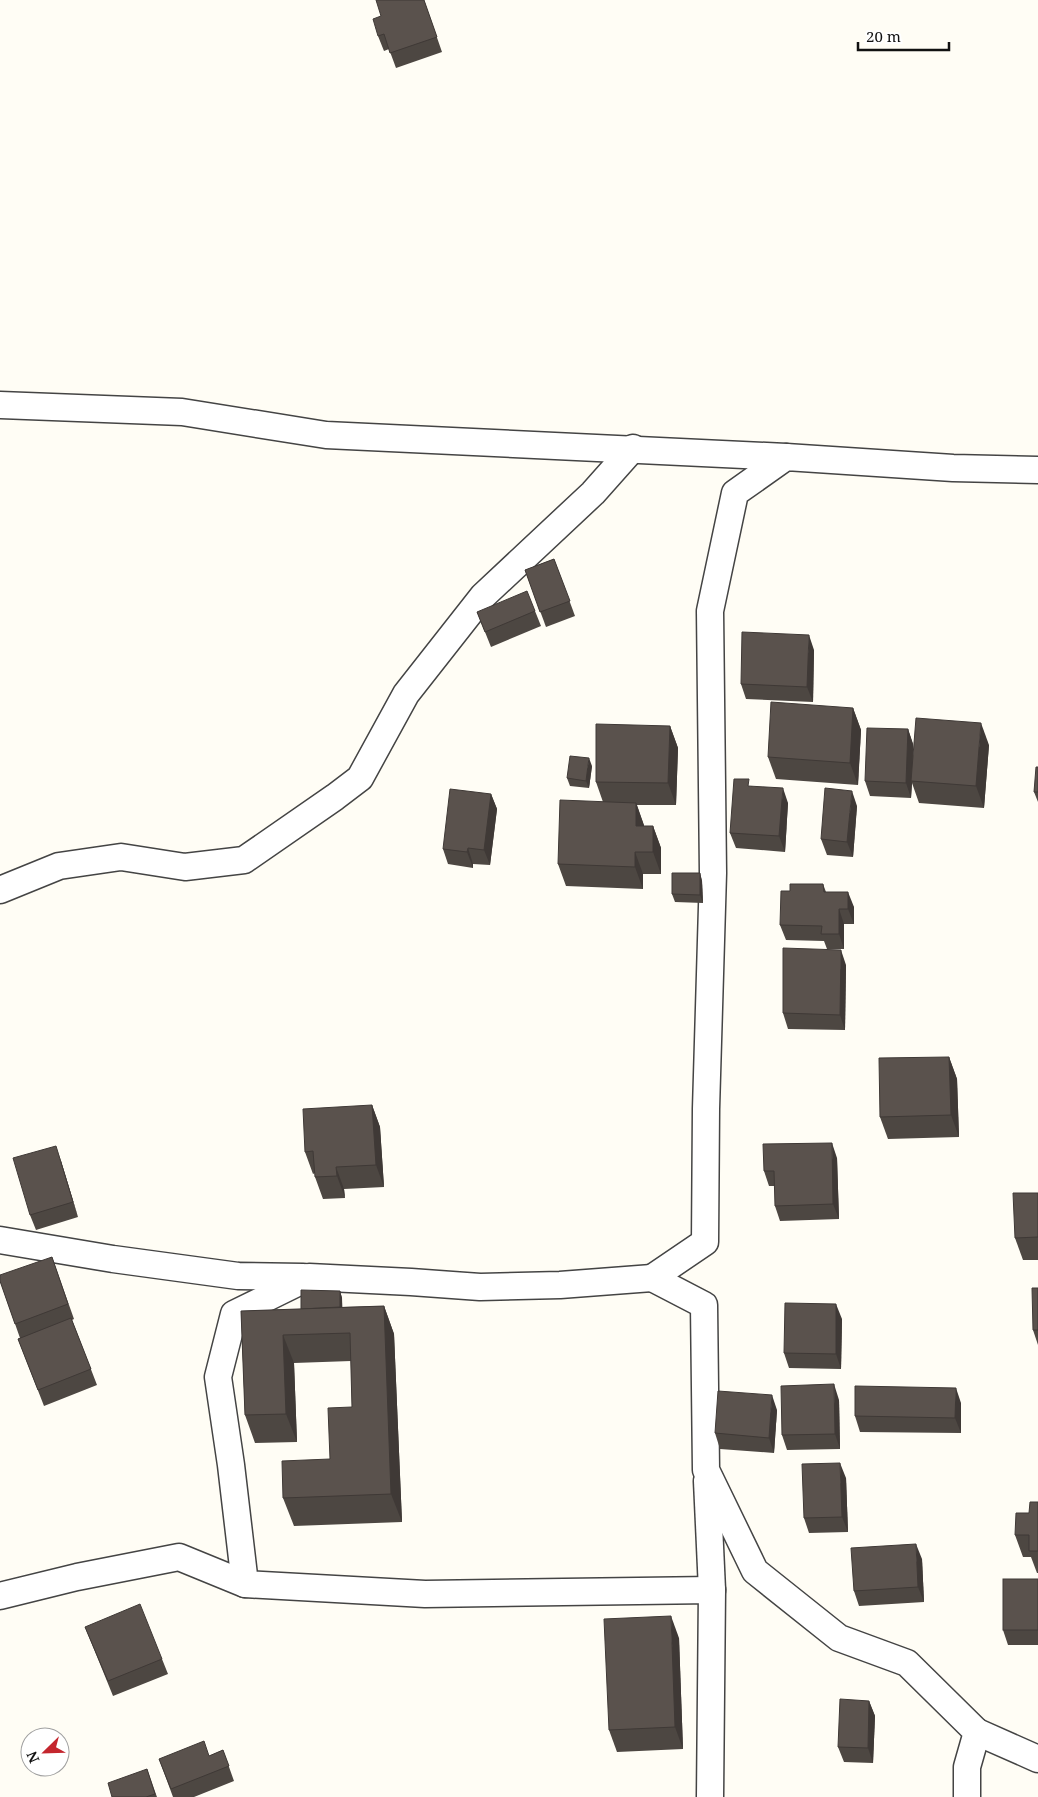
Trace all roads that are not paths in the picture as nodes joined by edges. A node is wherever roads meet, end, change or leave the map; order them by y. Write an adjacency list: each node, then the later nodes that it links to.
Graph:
1 (0, 406): 2 (street)
2 (633, 448): 3 (street); 5 (street)
3 (786, 457): 4 (street); 8 (street)
4 (1038, 470)
5 (0, 890)
6 (0, 1240): 7 (street)
7 (309, 1277): 8 (street); 10 (street)
8 (652, 1278): 9 (street)
9 (706, 1470): 11 (street); 13 (street)
10 (245, 1584): 11 (street); 12 (street)
11 (712, 1590): 15 (street)
12 (0, 1596)
13 (977, 1732): 14 (street); 16 (street)
14 (1038, 1759)
15 (710, 1797)
16 (967, 1797)

